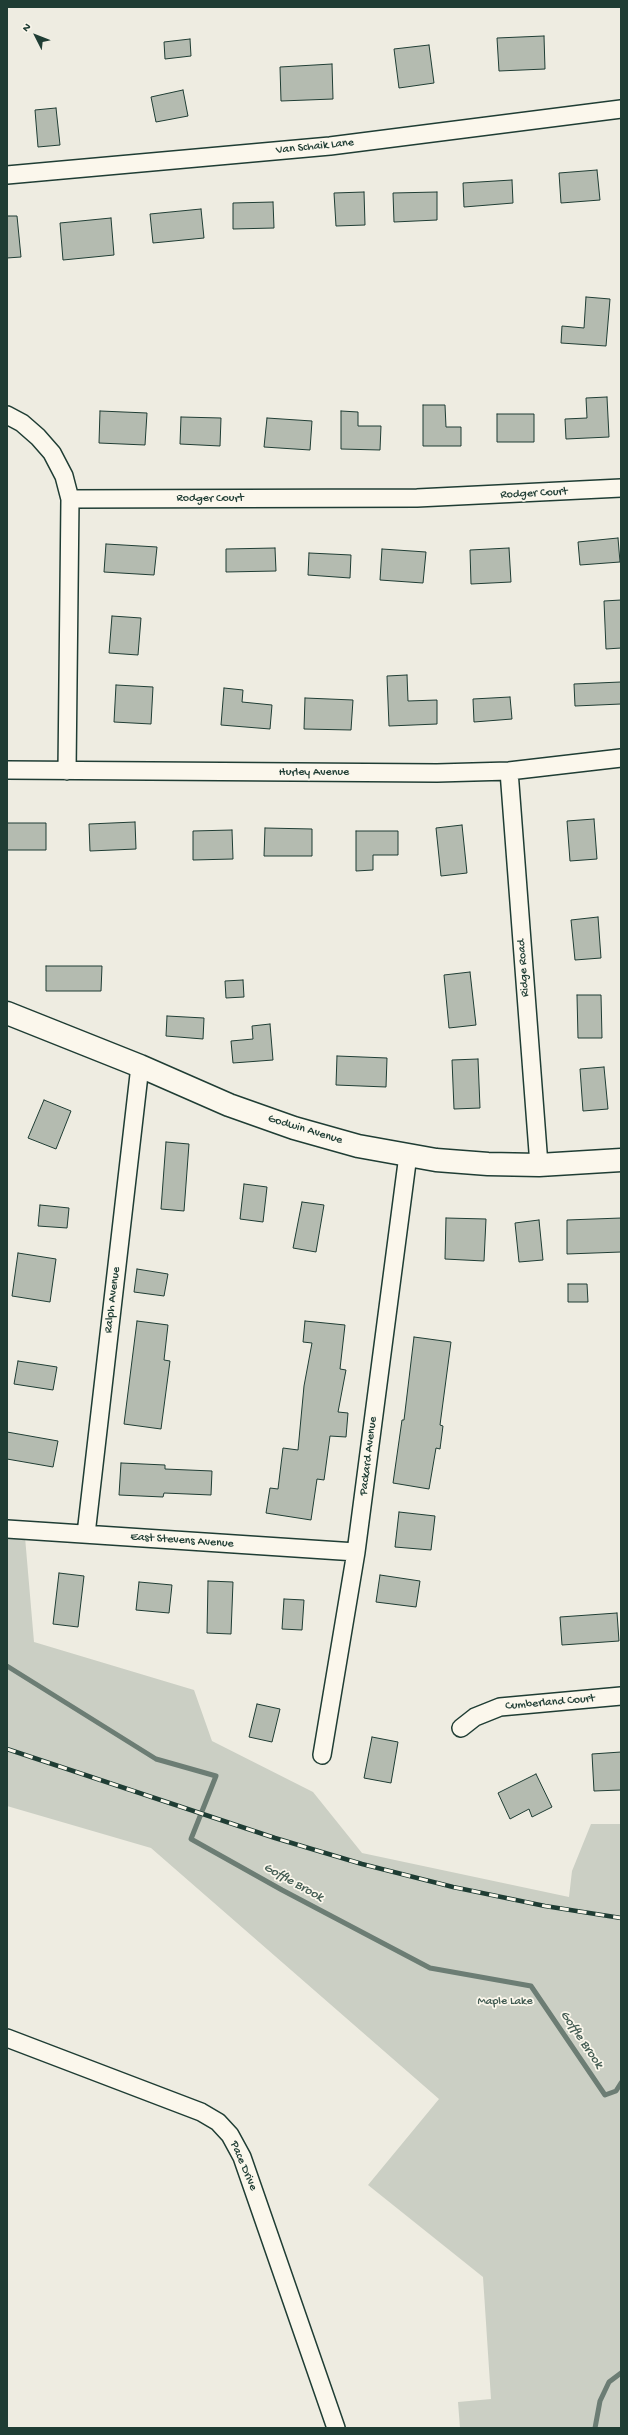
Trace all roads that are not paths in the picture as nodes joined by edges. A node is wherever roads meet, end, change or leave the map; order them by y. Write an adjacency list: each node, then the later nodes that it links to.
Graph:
1 (621, 109): 2 (street, Van Schaik Lane)
2 (7, 175)
3 (7, 415): 5 (street)
4 (621, 488): 5 (street, Rodger Court)
5 (70, 499): 8 (street)
6 (621, 758): 9 (street, Hurley Avenue)
7 (7, 770): 8 (street, Hurley Avenue)
8 (67, 771): 9 (street, Hurley Avenue)
9 (509, 771): 14 (street, Ridge Road)
10 (7, 1014): 11 (main road, Godwin Avenue)
11 (140, 1066): 12 (main road, Godwin Avenue); 16 (street, Ralph Avenue)
12 (408, 1156): 14 (main road, Godwin Avenue); 17 (street, Packard Avenue)
13 (621, 1160): 14 (main road, Godwin Avenue)
14 (539, 1165)
15 (7, 1529): 16 (street, East Stevens Avenue)
16 (86, 1534): 17 (street, East Stevens Avenue)
17 (356, 1552): 20 (street, Packard Avenue)
18 (621, 1696): 19 (street, Cumberland Court)
19 (461, 1728)
20 (322, 1755)
21 (7, 2038): 22 (street, Pace Drive)
22 (336, 2428)

